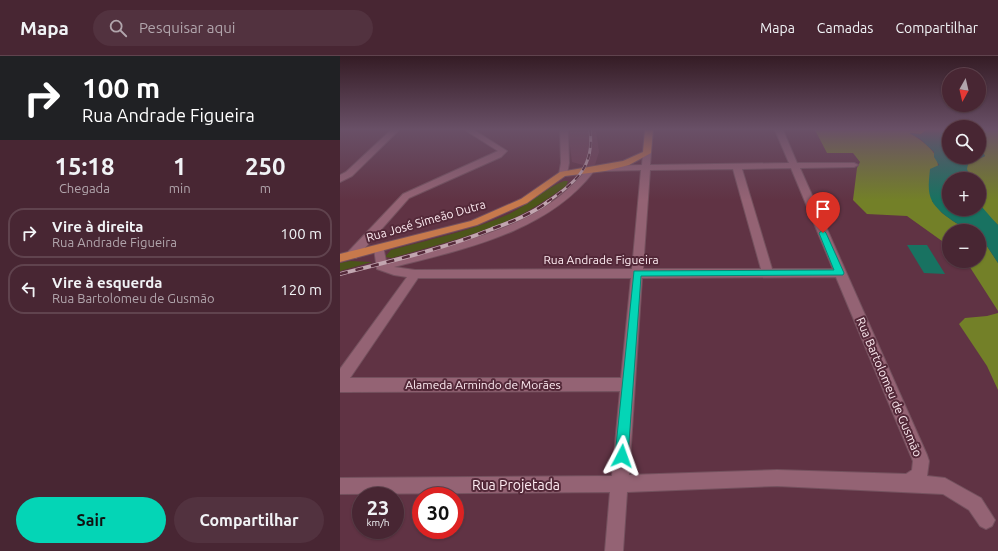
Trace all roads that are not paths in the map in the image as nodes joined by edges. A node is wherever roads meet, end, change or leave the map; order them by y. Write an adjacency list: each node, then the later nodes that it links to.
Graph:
1 (371, 153): 13 (street)
2 (500, 153): 15 (street)
3 (565, 153): 12 (street)
4 (647, 153): 9 (main road, Rua José Simeão Dutra); 10 (street)
5 (789, 153): 7 (street, Rua Bartolomeu de Gusmão)
6 (854, 165): 7 (street, Rua José Simeão Dutra)
7 (794, 166): 8 (street, Rua José Simeão Dutra); 20 (street, Rua Bartolomeu de Gusmão)
8 (737, 167): 10 (street, Rua José Simeão Dutra); 19 (street)
9 (605, 168): 10 (street, Rua José Simeão Dutra); 11 (main road, Rua José Simeão Dutra)
10 (645, 168): 18 (street)
11 (590, 171): 12 (main road, Rua José Simeão Dutra); 17 (street)
12 (563, 174): 14 (main road, Rua José Simeão Dutra)
13 (340, 179)
14 (379, 248): 15 (main road, Rua José Simeão Dutra); 17 (street)
15 (352, 255): 16 (main road, Rua José Simeão Dutra)
16 (340, 258)
17 (380, 266): 21 (street, Rua Andrade Figueira)
18 (637, 273): 19 (street, Rua Andrade Figueira); 21 (street, Rua Andrade Figueira); 23 (street)
19 (768, 273): 20 (street, Rua Andrade Figueira)
20 (840, 273): 25 (street, Rua Bartolomeu de Gusmão)
21 (415, 274): 22 (street)
22 (340, 381)
23 (626, 384): 24 (street, Alameda Armindo de Morães); 26 (street)
24 (340, 385)
25 (909, 483): 26 (street); 28 (street)
26 (619, 484): 27 (street, Rua Projetada); 29 (street)
27 (340, 486)
28 (986, 520)
29 (614, 551)

